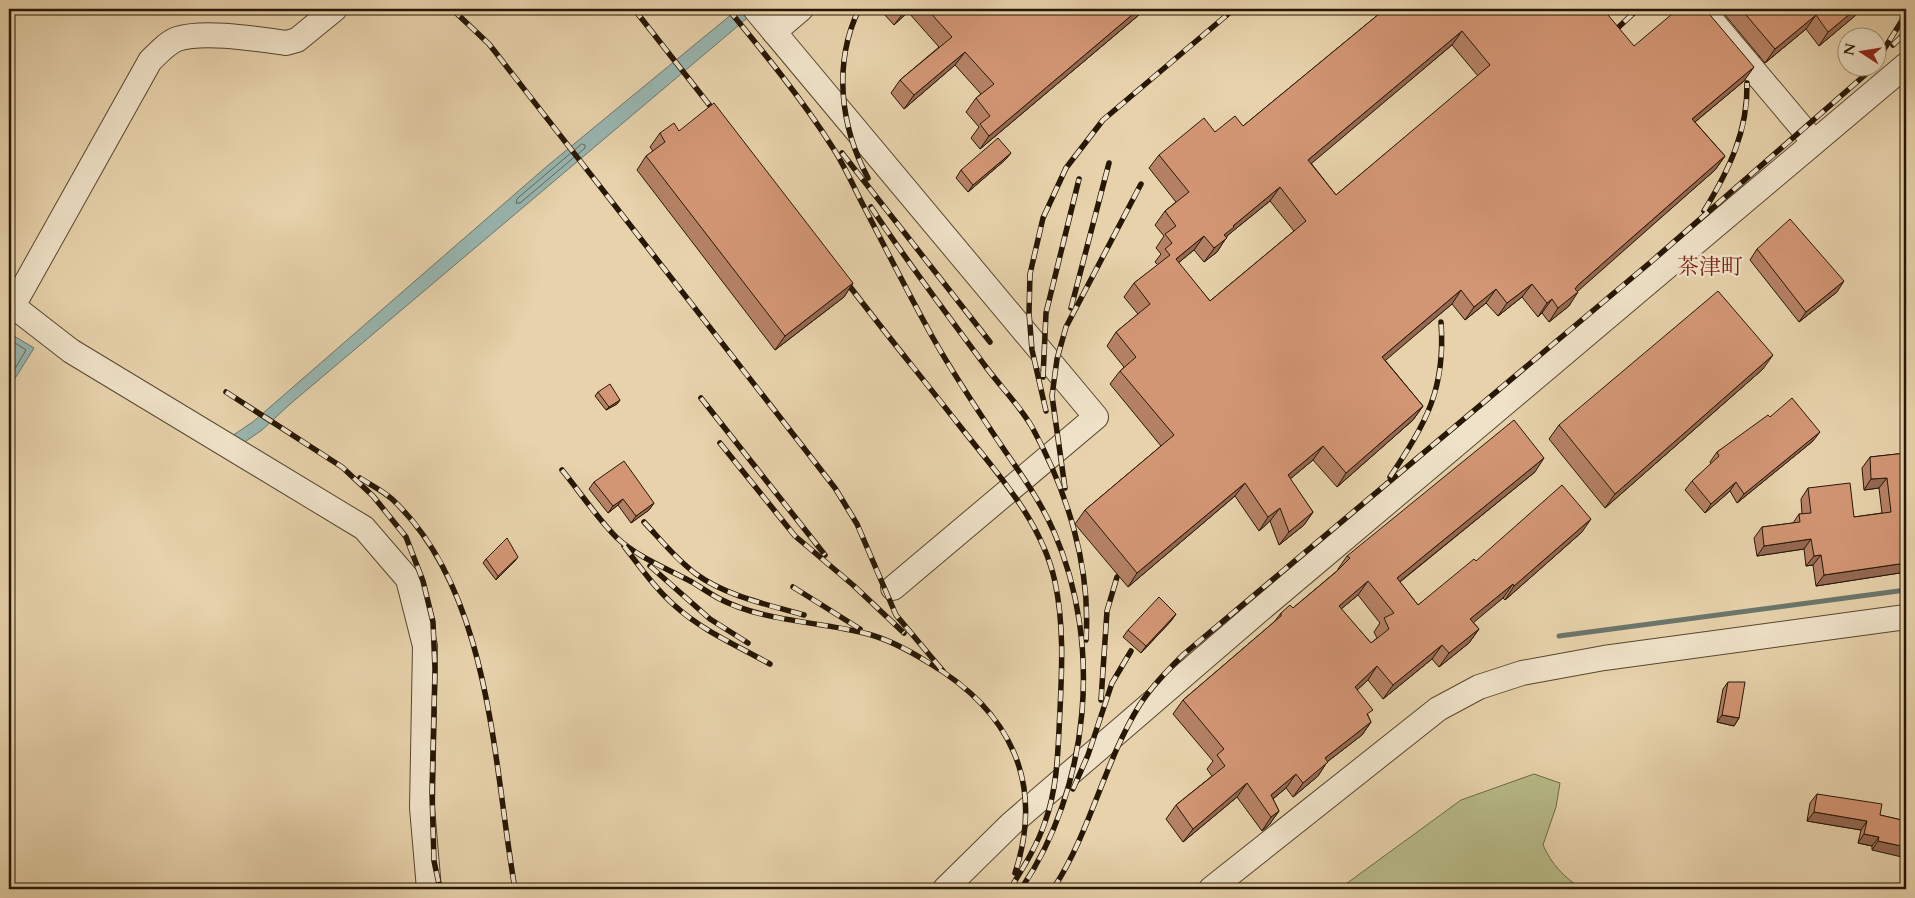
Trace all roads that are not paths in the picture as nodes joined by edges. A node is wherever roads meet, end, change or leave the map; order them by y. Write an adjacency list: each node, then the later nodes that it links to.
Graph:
1 (336, 9): 8 (street)
2 (755, 9): 5 (street)
3 (801, 9): 5 (street)
4 (1702, 9): 7 (street)
5 (774, 32): 9 (street)
6 (1906, 65): 7 (street)
7 (1814, 142): 12 (street)
8 (11, 304): 11 (street)
9 (893, 588)
10 (1906, 617): 13 (street)
11 (430, 889)
12 (945, 889)
13 (1211, 889)

